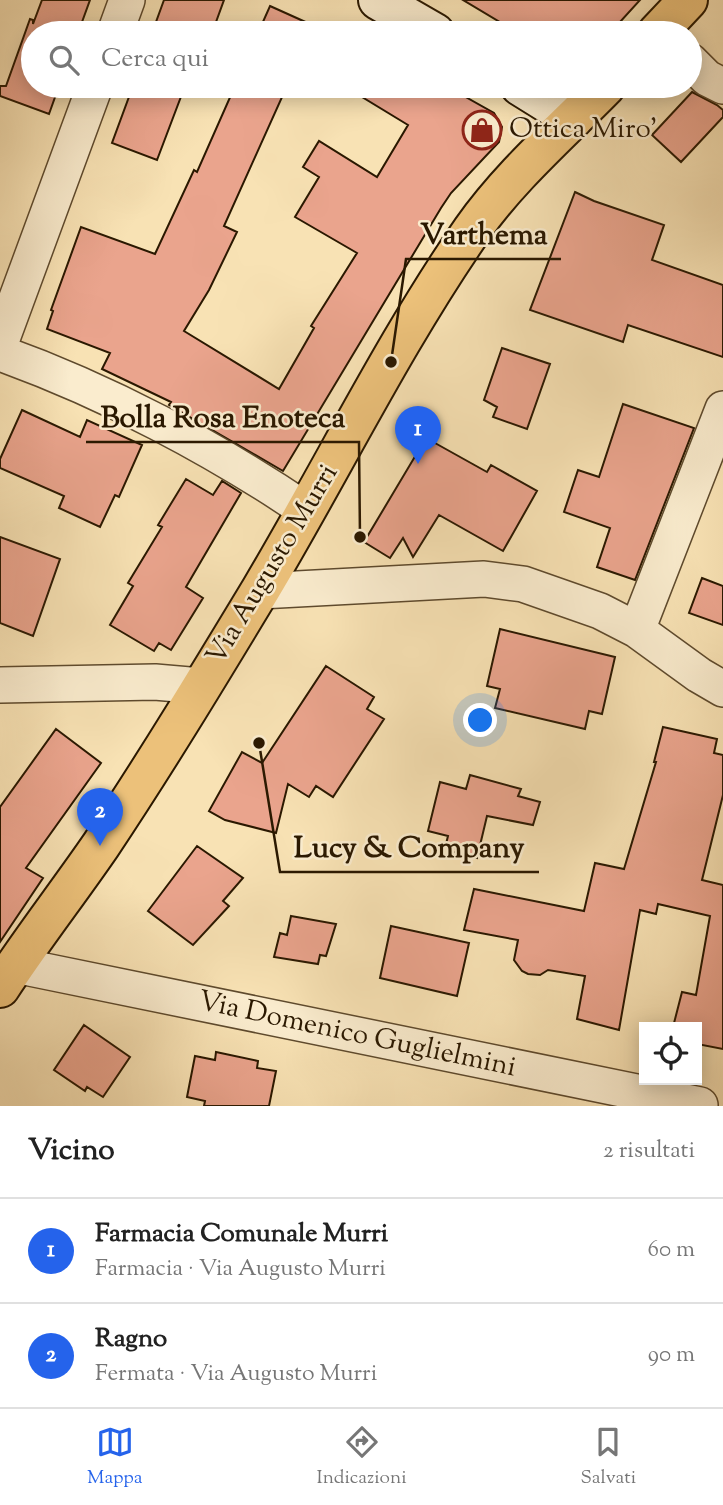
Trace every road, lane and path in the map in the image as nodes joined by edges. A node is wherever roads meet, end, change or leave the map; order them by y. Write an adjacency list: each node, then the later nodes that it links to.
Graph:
1 (127, 0): 4 (street)
2 (378, 0): 5 (street)
3 (688, 0): 6 (main road)
4 (119, 21)
5 (414, 21)
6 (670, 21)
7 (702, 73): 8 (street)
8 (723, 86)
9 (91, 98): 13 (street)
10 (539, 98): 12 (street)
11 (594, 98): 12 (main road, Via Augusto Murri)
12 (573, 119): 16 (main road, Via Augusto Murri)
13 (0, 344)
14 (0, 353): 16 (street)
15 (723, 409): 18 (street)
16 (307, 512): 17 (main road, Via Augusto Murri)
17 (260, 591): 18 (street); 20 (main road, Via Augusto Murri)
18 (637, 630): 21 (street)
19 (0, 685): 20 (street)
20 (201, 686): 22 (main road, Via Augusto Murri)
21 (723, 689)
22 (7, 976): 23 (street, Via Domenico Guglielmini)
23 (700, 1105)

